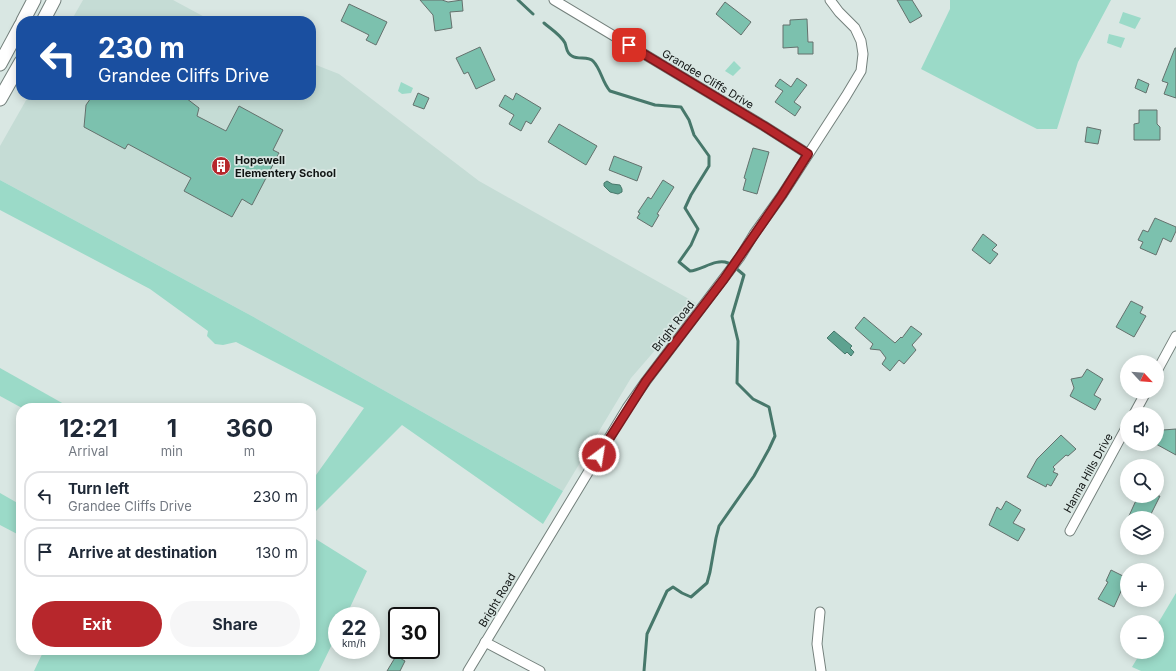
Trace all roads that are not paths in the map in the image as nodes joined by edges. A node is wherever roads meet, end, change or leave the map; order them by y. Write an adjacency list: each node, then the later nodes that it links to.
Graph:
1 (34, 0): 5 (main road)
2 (54, 0): 6 (main road)
3 (554, 0): 11 (street, Grandee Cliffs Drive)
4 (830, 0): 11 (street, Bright Road)
5 (26, 16)
6 (46, 16)
7 (16, 34): 8 (main road)
8 (0, 64)
9 (16, 71): 10 (main road)
10 (0, 99)
11 (808, 154): 17 (street, Bright Road)
12 (1176, 336): 13 (street)
13 (1164, 358)
14 (1120, 439): 15 (street, Hanna Hills Drive)
15 (1070, 531)
16 (820, 612): 20 (street)
17 (486, 642): 18 (street, Bright Road); 19 (street)
18 (468, 671)
19 (540, 671)
20 (821, 671)

